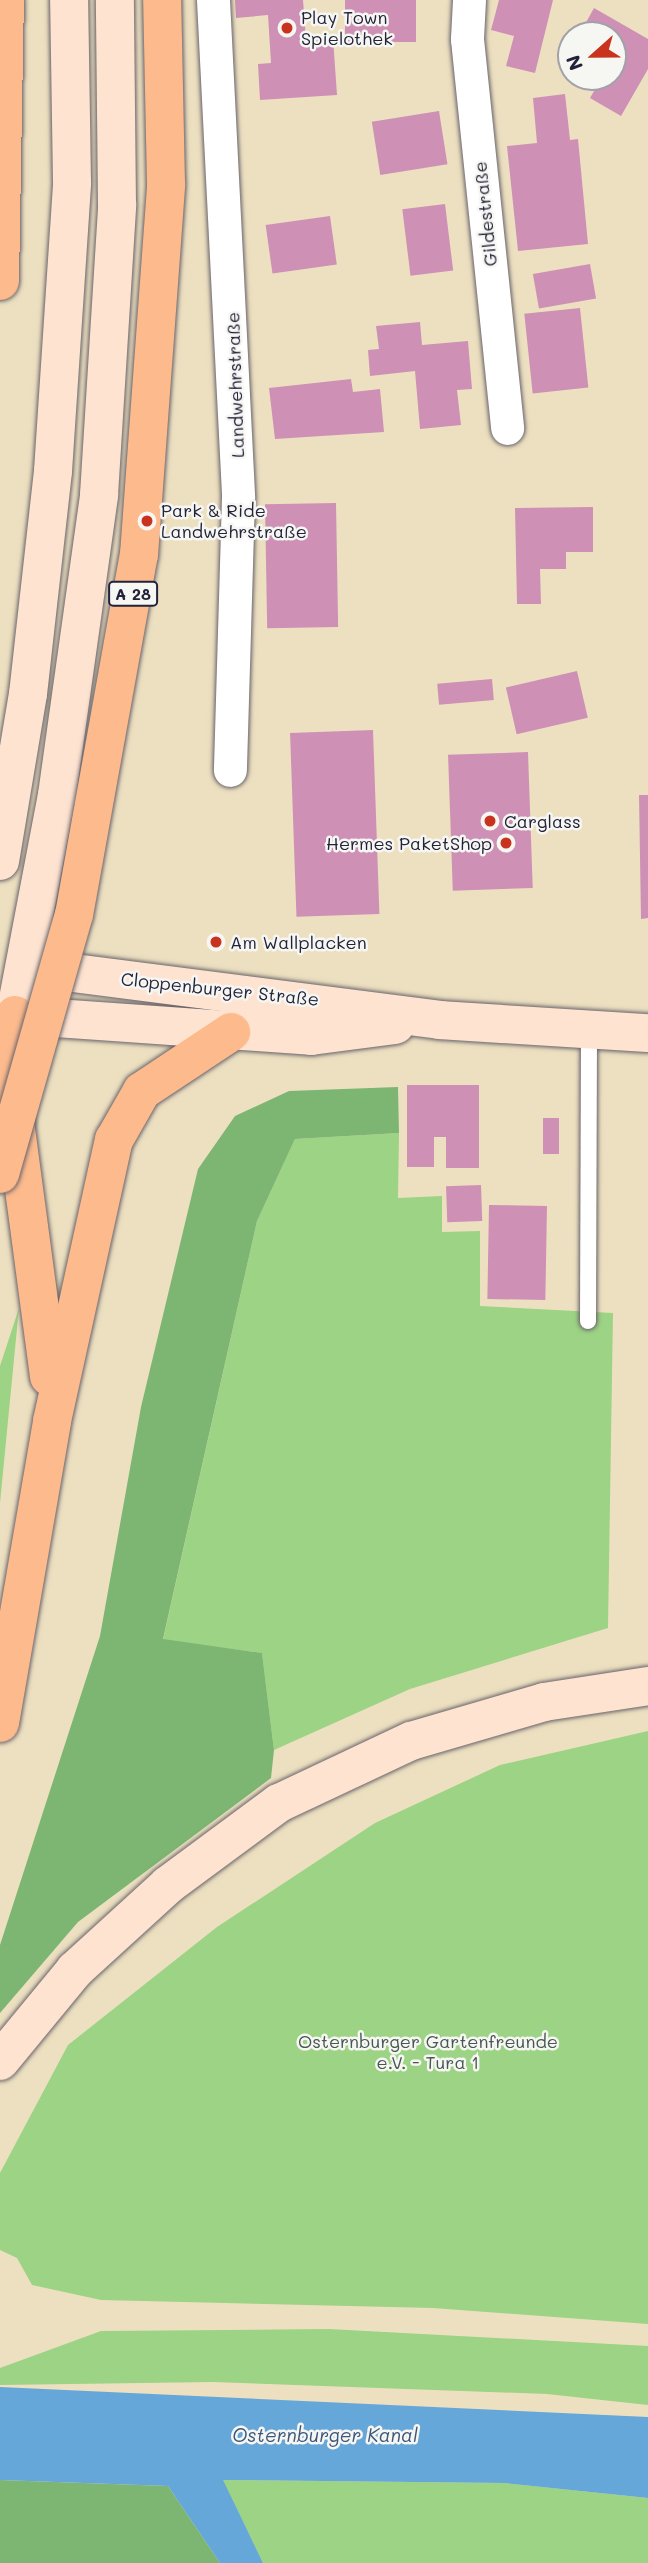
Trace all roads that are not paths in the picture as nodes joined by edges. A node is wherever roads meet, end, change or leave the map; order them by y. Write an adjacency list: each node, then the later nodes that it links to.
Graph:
1 (5, 0): 7 (highway)
2 (69, 0): 10 (main road)
3 (115, 0): 11 (main road)
4 (162, 0): 17 (highway, A 28, bridge)
5 (213, 0): 9 (street, Landwehrstraße)
6 (469, 0): 8 (street, Gildestraße)
7 (0, 281)
8 (507, 428)
9 (230, 770)
10 (0, 861)
11 (12, 966): 12 (main road); 13 (main road, Cloppenburger Straße)
12 (8, 1015): 15 (main road, Cloppenburger Straße); 19 (highway)
13 (439, 1020): 14 (main road, Cloppenburger Straße); 15 (main road, Cloppenburger Straße)
14 (589, 1030): 16 (main road, Cloppenburger Straße); 18 (lane)
15 (231, 1032): 19 (highway)
16 (648, 1033)
17 (0, 1174)
18 (588, 1321)
19 (52, 1421): 21 (highway)
20 (646, 1693): 22 (main road)
21 (0, 1723)
22 (0, 2061)

